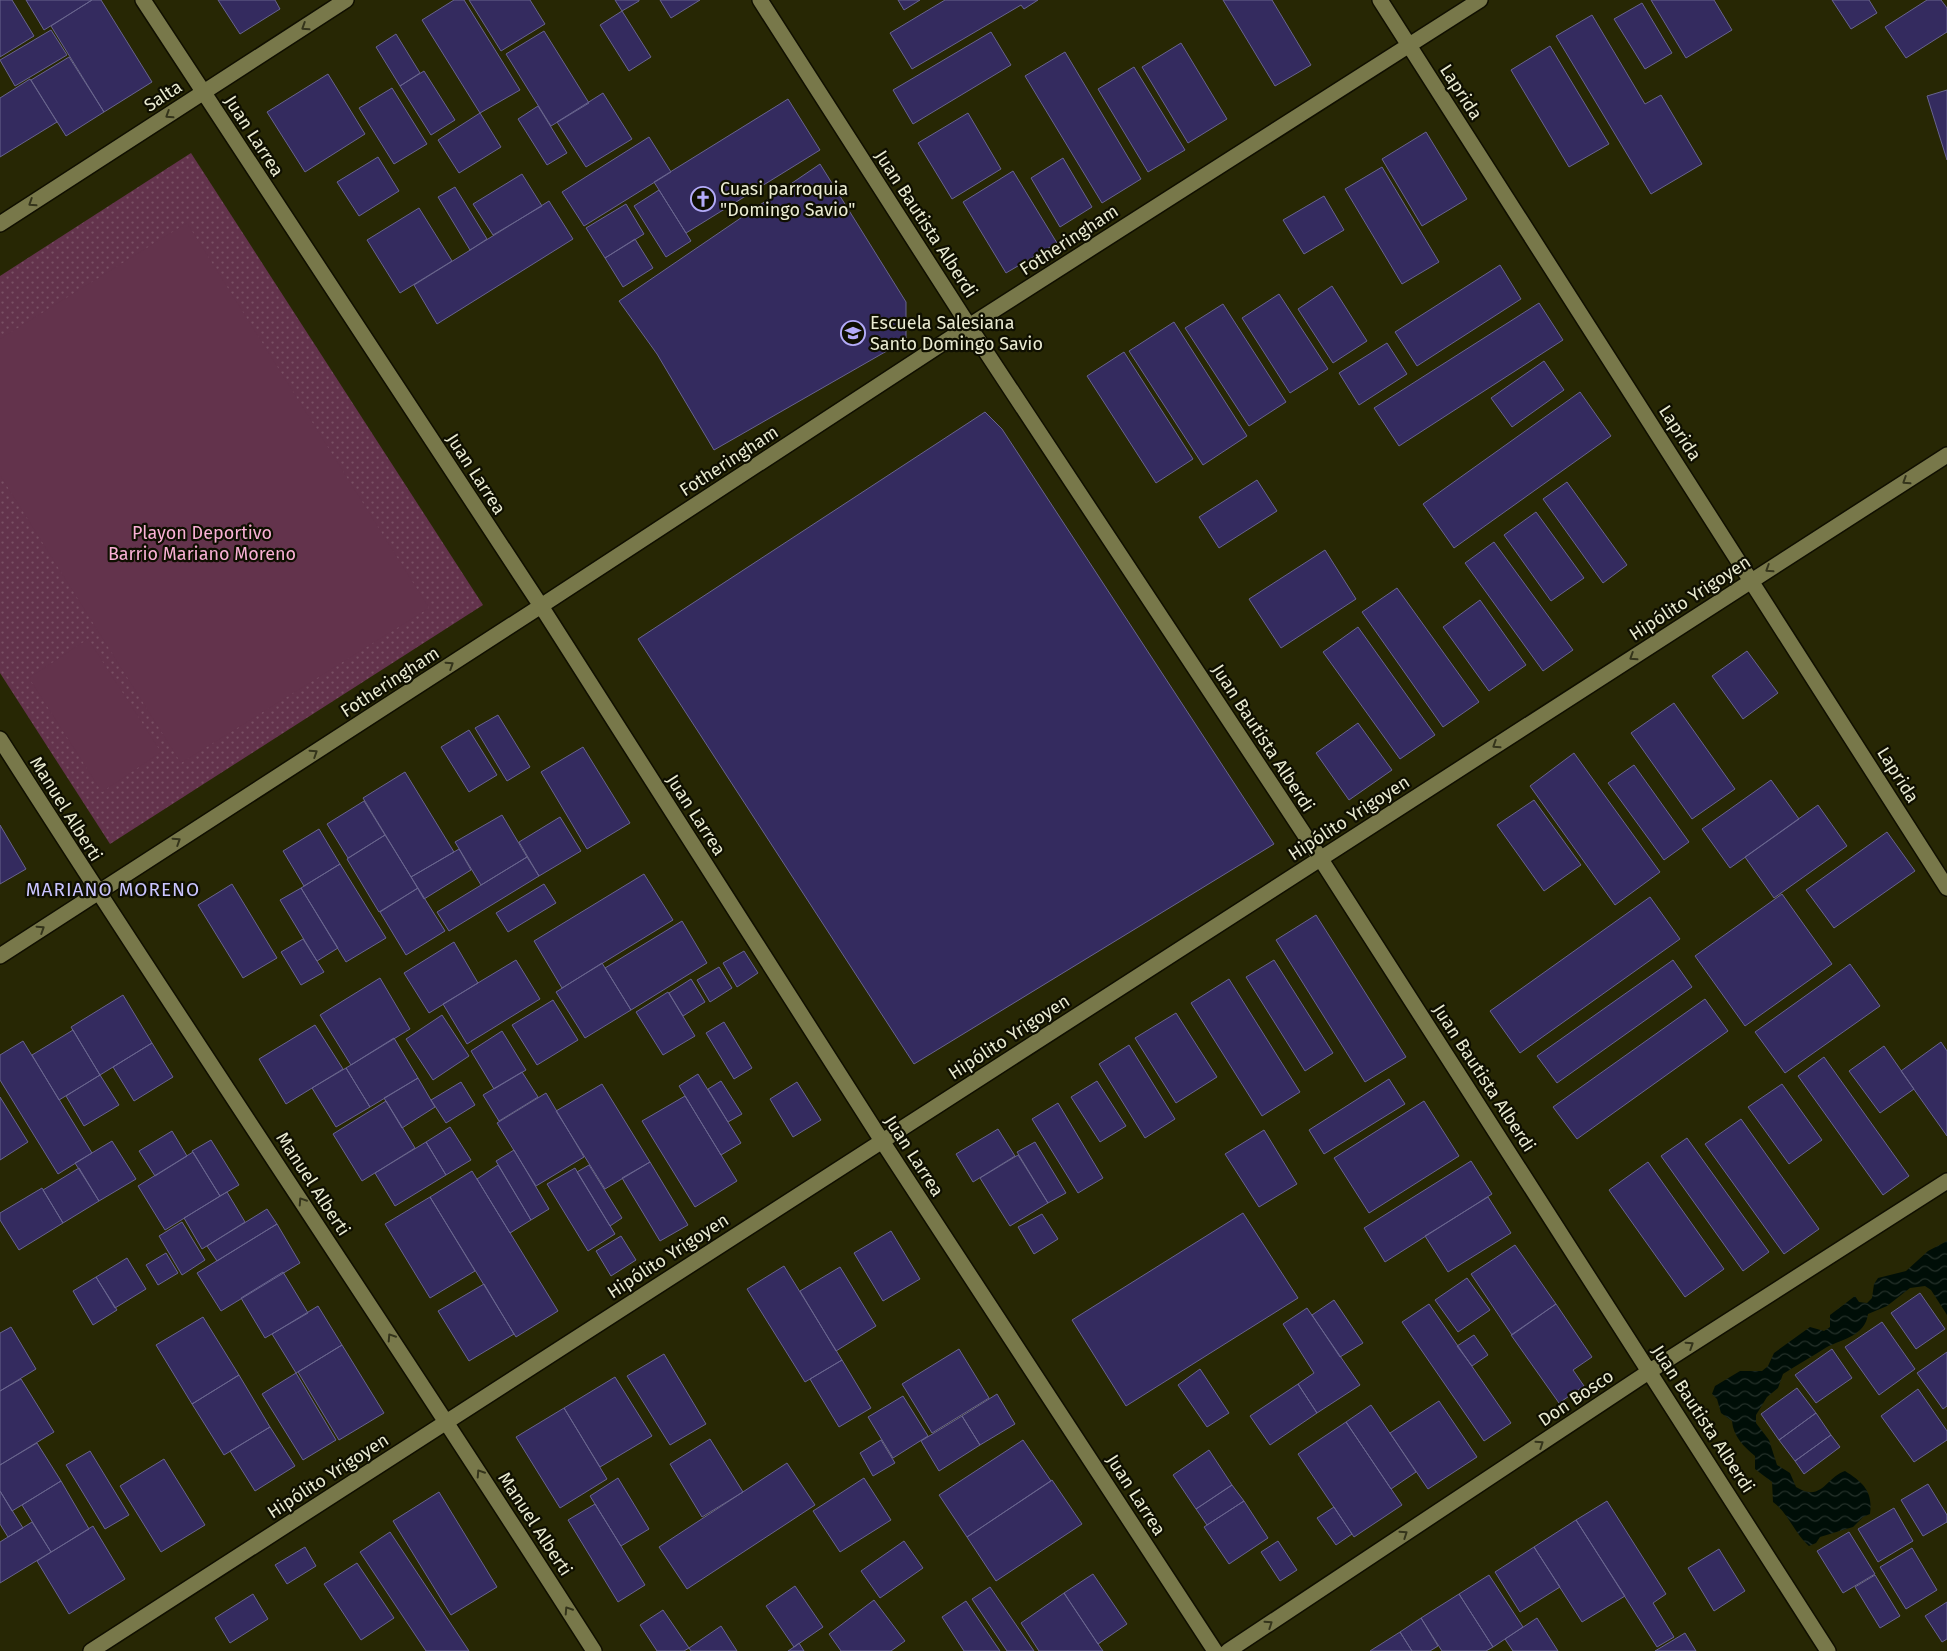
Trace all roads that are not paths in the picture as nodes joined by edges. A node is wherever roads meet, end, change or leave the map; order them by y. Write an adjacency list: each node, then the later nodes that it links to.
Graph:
1 (143, 0): 7 (street, Juan Larrea)
2 (346, 0): 7 (street, Salta, one-way to 7)
3 (760, 0): 9 (street, Juan Bautista Alberdi)
4 (1380, 0): 6 (street, Laprida)
5 (1480, 0): 6 (street, Fotheringham)
6 (1409, 45): 9 (street, Fotheringham); 11 (street, Laprida)
7 (203, 93): 8 (street, Salta, one-way to 8); 12 (street, Juan Larrea)
8 (0, 224)
9 (969, 326): 12 (street, Fotheringham); 14 (street, Juan Bautista Alberdi)
10 (1947, 455): 11 (street, Hipólito Yrigoyen, one-way to 11)
11 (1752, 580): 14 (street, Hipólito Yrigoyen, one-way to 14); 15 (street, Laprida)
12 (541, 606): 16 (street, Fotheringham, one-way to 12); 18 (street, Juan Larrea)
13 (0, 739): 16 (street, Manuel Alberti)
14 (1320, 858): 18 (street, Hipólito Yrigoyen); 20 (street, Juan Bautista Alberdi)
15 (1947, 888)
16 (97, 892): 17 (street, Fotheringham, one-way to 16); 21 (street, Manuel Alberti, one-way to 16)
17 (0, 956)
18 (882, 1141): 21 (street, Hipólito Yrigoyen); 24 (street, Juan Larrea)
19 (1947, 1181): 20 (street, Don Bosco, one-way to 19)
20 (1650, 1371): 25 (street, Don Bosco, one-way to 20); 26 (street, Juan Bautista Alberdi)
21 (447, 1421): 22 (street, Hipólito Yrigoyen); 23 (street, Manuel Alberti, one-way to 21)
22 (91, 1651)
23 (594, 1651)
24 (1215, 1651)
25 (1228, 1651)
26 (1828, 1651)

